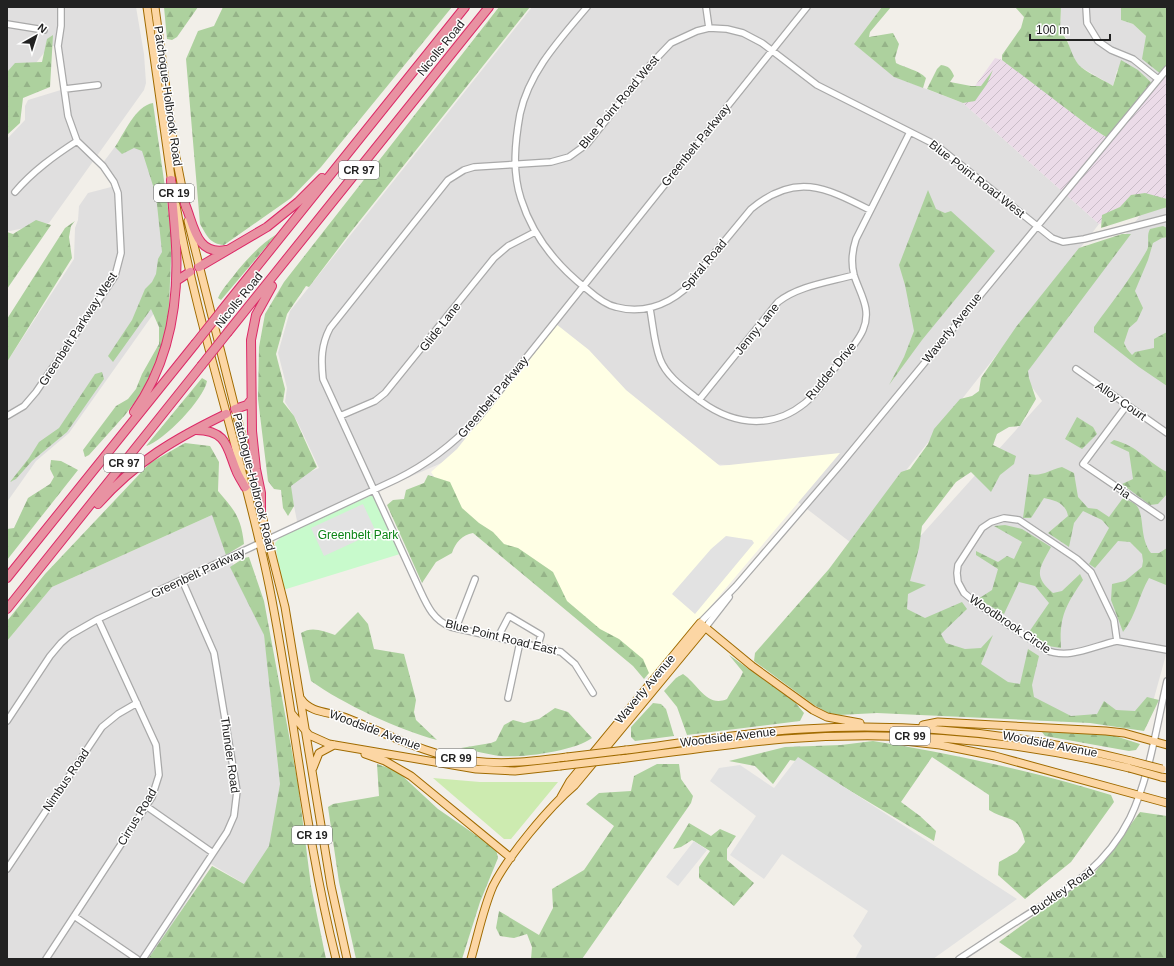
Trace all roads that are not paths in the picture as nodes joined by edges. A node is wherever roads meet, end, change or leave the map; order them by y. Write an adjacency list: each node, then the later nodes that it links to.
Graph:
1 (61, 7): 17 (street, Greenbelt Parkway West)
2 (147, 7): 22 (main road, Patchogue-Holbrook Road / CR 19)
3 (155, 7): 24 (main road, Patchogue-Holbrook Road / CR 19)
4 (465, 7): 20 (highway, Nicolls Road / CR 97)
5 (489, 7): 29 (highway, Nicolls Road / CR 97)
6 (587, 7): 21 (street, Spiral Road)
7 (706, 7): 11 (street)
8 (807, 7): 13 (street, Greenbelt Parkway)
9 (1086, 7): 15 (street)
10 (7, 24): 12 (street)
11 (709, 28): 13 (street, Blue Point Road West); 21 (street, Blue Point Road West)
12 (44, 30)
13 (772, 50): 18 (street, Blue Point Road West); 35 (street, Greenbelt Parkway)
14 (1167, 69): 15 (street, Waverly Avenue)
15 (1158, 80): 27 (street, Waverly Avenue)
16 (98, 84): 17 (street)
17 (65, 89): 19 (street, Greenbelt Parkway West)
18 (910, 132): 25 (street, Rudder Drive); 27 (street, Blue Point Road West)
19 (77, 141): 23 (street); 43 (street, Greenbelt Parkway West)
20 (357, 142): 30 (highway); 47 (highway, Nicolls Road / CR 97, bridge)
21 (515, 164): 28 (street, Spiral Road); 44 (street, Blue Point Road West)
22 (172, 180): 32 (main road, Patchogue-Holbrook Road / CR 19); 34 (highway)
23 (15, 192)
24 (185, 204): 30 (highway); 31 (main road, Patchogue-Holbrook Road / CR 19)
25 (870, 210): 33 (street, Rudder Drive); 36 (street, Spiral Road)
26 (1167, 218): 27 (street, Blue Point Road West)
27 (1036, 225): 60 (street, Waverly Avenue)
28 (535, 232): 35 (street, Spiral Road); 44 (street, Glide Lane)
29 (304, 238): 38 (highway); 54 (highway, Nicolls Road / CR 97, bridge)
30 (232, 249): 31 (highway)
31 (199, 268): 32 (main road); 41 (main road, Patchogue-Holbrook Road / CR 19)
32 (190, 272): 34 (highway); 42 (main road, Patchogue-Holbrook Road / CR 19)
33 (854, 275): 39 (street, Jenny Lane); 39 (street, Rudder Drive)
34 (176, 281): 47 (highway)
35 (583, 286): 36 (street, Spiral Road); 49 (street, Greenbelt Parkway)
36 (650, 309): 39 (street, Rudder Drive)
37 (1076, 369): 40 (street, Alloy Court)
38 (251, 400): 41 (highway); 50 (highway)
39 (699, 400)
40 (1128, 405): 46 (street, Alloy Court); 51 (street, Pia)
41 (235, 409): 42 (main road); 50 (main road, Patchogue-Holbrook Road / CR 19)
42 (226, 414): 45 (highway); 48 (main road, Patchogue-Holbrook Road / CR 19)
43 (7, 416)
44 (340, 416): 49 (street, Blue Point Road West)
45 (196, 430): 48 (highway); 54 (highway)
46 (1167, 433)
47 (110, 450): 55 (highway, Nicolls Road / CR 97)
48 (245, 487): 53 (main road, Patchogue-Holbrook Road / CR 19)
49 (375, 489): 52 (street, Greenbelt Parkway); 61 (street, Blue Point Road East)
50 (261, 510): 52 (main road, Patchogue-Holbrook Road / CR 19)
51 (1161, 517)
52 (268, 539): 53 (street, Greenbelt Parkway); 69 (main road, Patchogue-Holbrook Road / CR 19)
53 (259, 544): 57 (street, Greenbelt Parkway); 72 (main road, Patchogue-Holbrook Road / CR 19)
54 (47, 559): 58 (highway, Nicolls Road / CR 97)
55 (7, 578)
56 (475, 579): 61 (street)
57 (182, 580): 59 (street, Greenbelt Parkway); 90 (street, Thunder Road)
58 (7, 609)
59 (98, 620): 71 (street, Cirrus Road); 73 (street, Greenbelt Parkway)
60 (703, 626): 74 (main road); 91 (main road, Waverly Avenue)
61 (456, 628): 62 (street, Blue Point Road East)
62 (498, 637): 64 (street, Blue Point Road East); 65 (street)
63 (1117, 641): 63 (street, Woodbrook Circle); 66 (street, Woodbrook Circle)
64 (520, 642): 65 (street, Blue Point Road East); 70 (street)
65 (538, 645): 68 (street, Blue Point Road East)
66 (1167, 650)
67 (1167, 681): 78 (street, Buckley Road)
68 (593, 693)
69 (300, 697): 76 (main road, Patchogue-Holbrook Road / CR 19); 82 (main road, Woodside Avenue / CR 99, bridge)
70 (508, 698)
71 (137, 703): 89 (street, Cirrus Road); 92 (street, Nimbus Road)
72 (290, 710): 76 (main road, CR 99); 97 (main road, Patchogue-Holbrook Road / CR 19)
73 (7, 721)
74 (880, 726): 75 (main road, Woodside Avenue / CR 99); 82 (main road, Woodside Avenue / CR 99)
75 (909, 727): 78 (main road); 83 (main road, Woodside Avenue / CR 99)
76 (306, 732): 79 (main road, Woodside Avenue / CR 99); 85 (main road, Patchogue-Holbrook Road / CR 19)
77 (872, 736): 82 (main road, Woodside Avenue / CR 99); 83 (main road, Woodside Avenue / CR 99); 87 (main road)
78 (1154, 741): 80 (main road); 87 (street, Buckley Road)
79 (334, 745): 81 (main road, Woodside Avenue / CR 99); 85 (main road)
80 (1167, 745)
81 (348, 747): 82 (main road, Woodside Avenue / CR 99, bridge); 91 (main road)
82 (676, 748)
83 (1130, 764): 84 (main road, Woodside Avenue / CR 99, bridge); 86 (main road, Woodside Avenue / CR 99, bridge)
84 (1165, 770)
85 (312, 772): 98 (main road, Patchogue-Holbrook Road / CR 19)
86 (1164, 778)
87 (1139, 795): 88 (main road); 100 (street, Buckley Road)
88 (1167, 803)
89 (146, 806): 90 (street); 93 (street, Cirrus Road)
90 (213, 853): 96 (street, Thunder Road)
91 (511, 858): 99 (main road, Waverly Avenue)
92 (7, 869)
93 (74, 916): 94 (street, Cirrus Road); 95 (street)
94 (46, 959)
95 (137, 959)
96 (143, 959)
97 (336, 959)
98 (347, 959)
99 (471, 959)
100 (959, 959)

